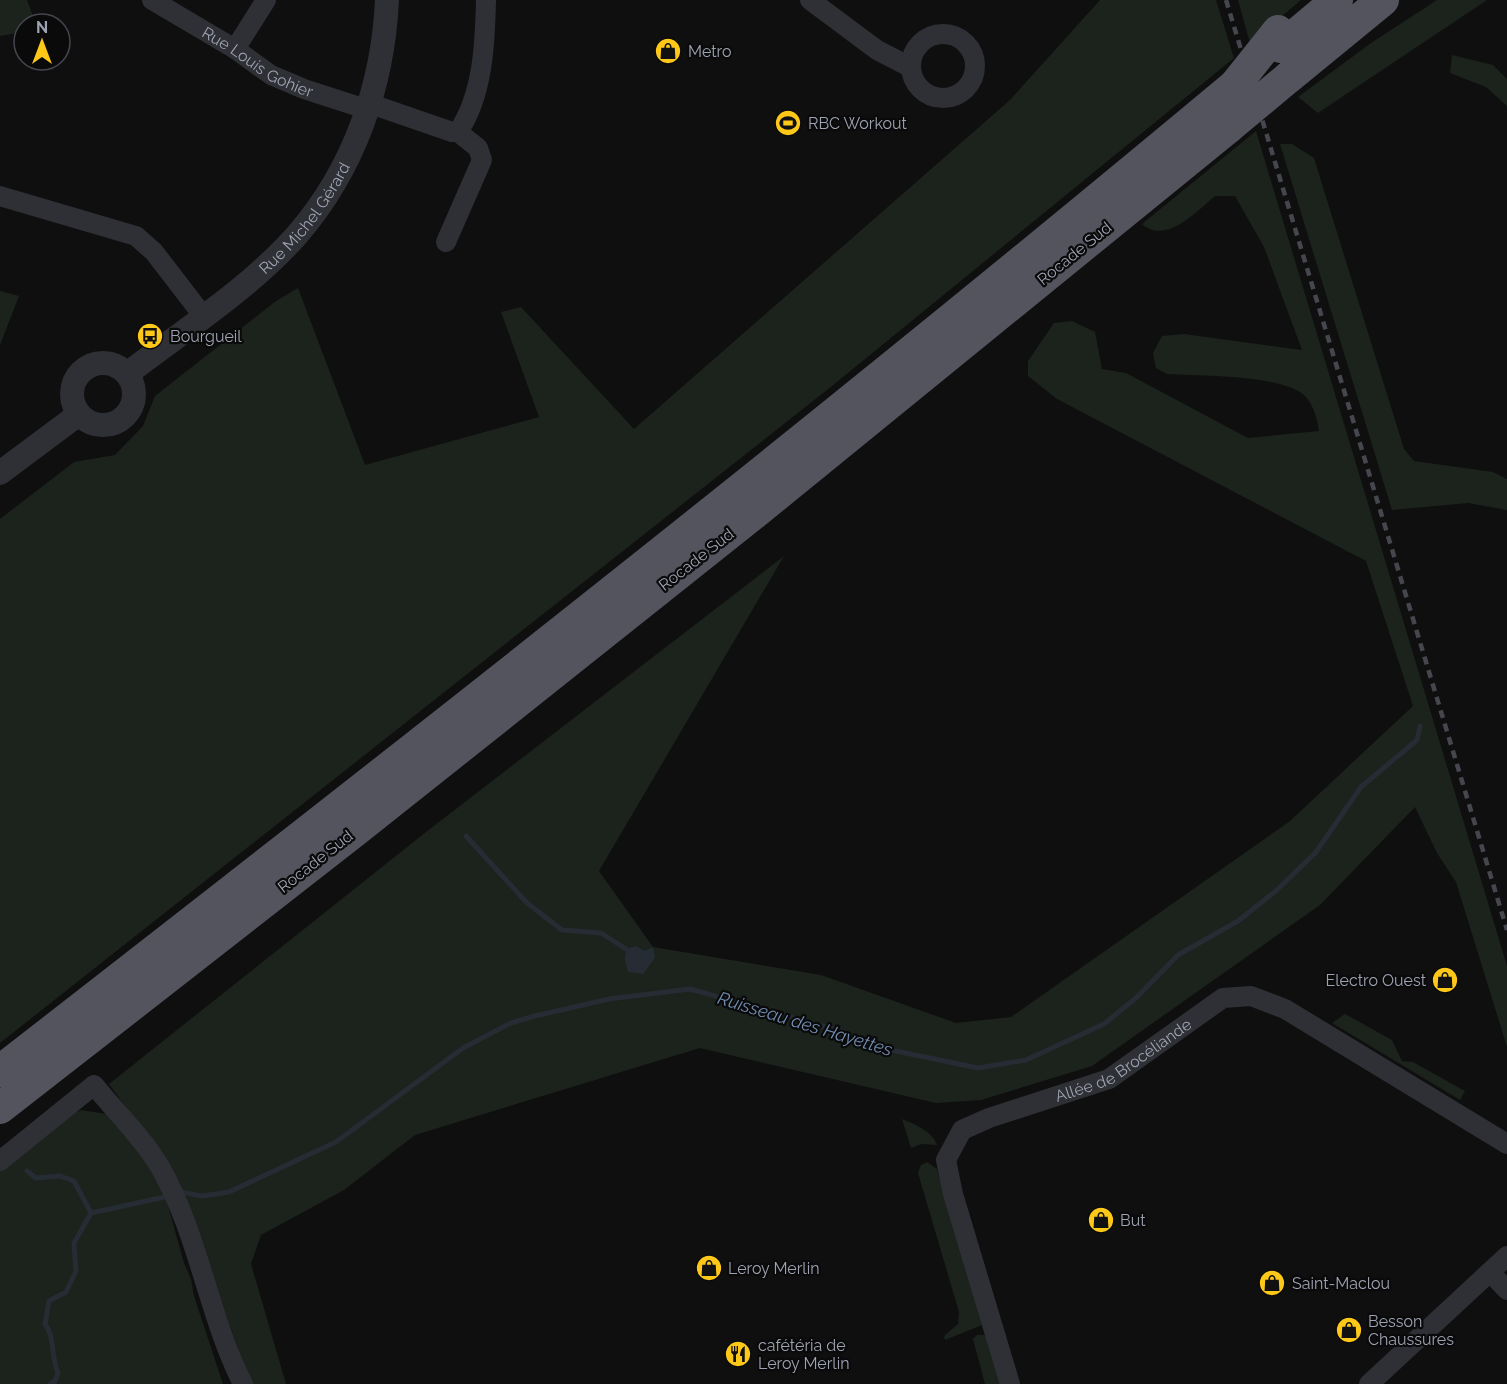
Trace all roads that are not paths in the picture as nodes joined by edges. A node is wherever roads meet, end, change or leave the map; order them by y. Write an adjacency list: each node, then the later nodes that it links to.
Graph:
1 (152, 0): 10 (street, Rue Louis Gohier)
2 (266, 0): 10 (street)
3 (387, 0): 12 (street, Rue Michel Gérard)
4 (486, 0): 13 (street)
5 (810, 0): 11 (street)
6 (1312, 0): 9 (highway)
7 (1337, 0): 9 (highway, Rocade Sud)
8 (1383, 0): 21 (highway, Rocade Sud, bridge)
9 (1280, 39): 20 (highway, Rocade Sud, bridge)
10 (235, 49): 12 (street, Rue Louis Gohier)
11 (910, 67)
12 (370, 107): 13 (street, Rue Louis Gohier); 16 (street, Rue Michel Gérard)
13 (458, 132): 15 (street)
14 (0, 195): 16 (street)
15 (446, 242)
16 (204, 317): 17 (street, Rue Michel Gérard)
17 (127, 374): 18 (street); 18 (street)
18 (79, 414): 19 (street)
19 (0, 473)
20 (0, 1071)
21 (0, 1107)
22 (1507, 1144): 28 (street, Allée de Brocéliande)
23 (0, 1161): 27 (street)
24 (1507, 1256): 25 (street)
25 (1490, 1272): 26 (street); 29 (street)
26 (1507, 1290)
27 (243, 1384)
28 (1010, 1384)
29 (1369, 1384)

